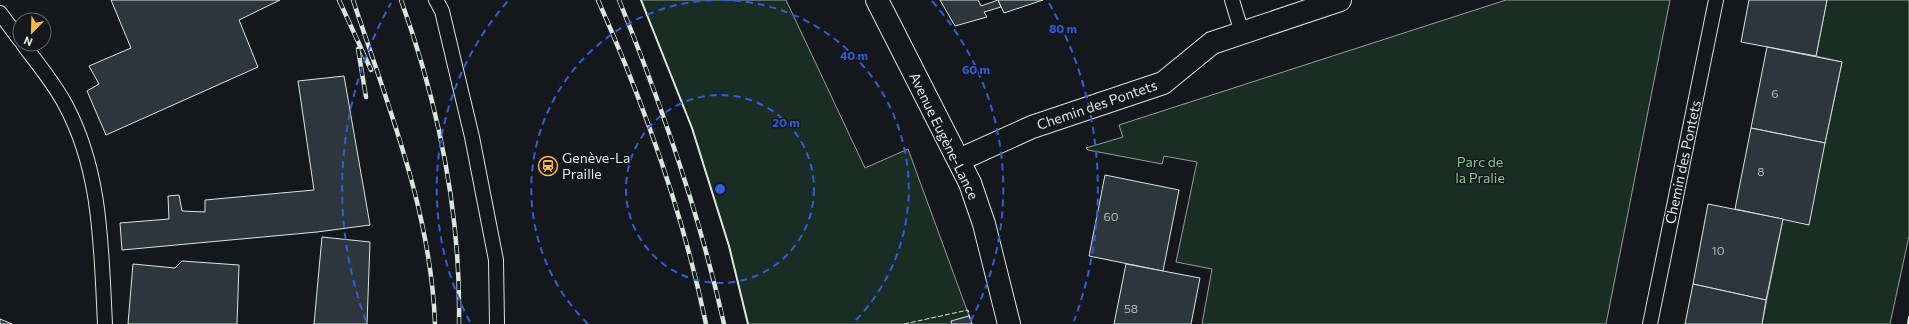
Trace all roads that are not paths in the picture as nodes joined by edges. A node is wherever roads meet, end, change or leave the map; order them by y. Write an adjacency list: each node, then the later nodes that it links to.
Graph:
1 (436, 0): 12 (lane)
2 (877, 0): 10 (street, Avenue Eugène-Lance)
3 (1232, 0): 8 (lane)
4 (1340, 0): 8 (street, Chemin des Pontets)
5 (1716, 0): 14 (lane, Chemin des Pontets)
6 (0, 13): 7 (lane)
7 (12, 29)
8 (1242, 33): 10 (street, Chemin des Pontets)
9 (29, 52): 11 (lane)
10 (959, 160): 13 (street, Avenue Eugène-Lance)
11 (105, 324)
12 (497, 324)
13 (1009, 324)
14 (1650, 324)

